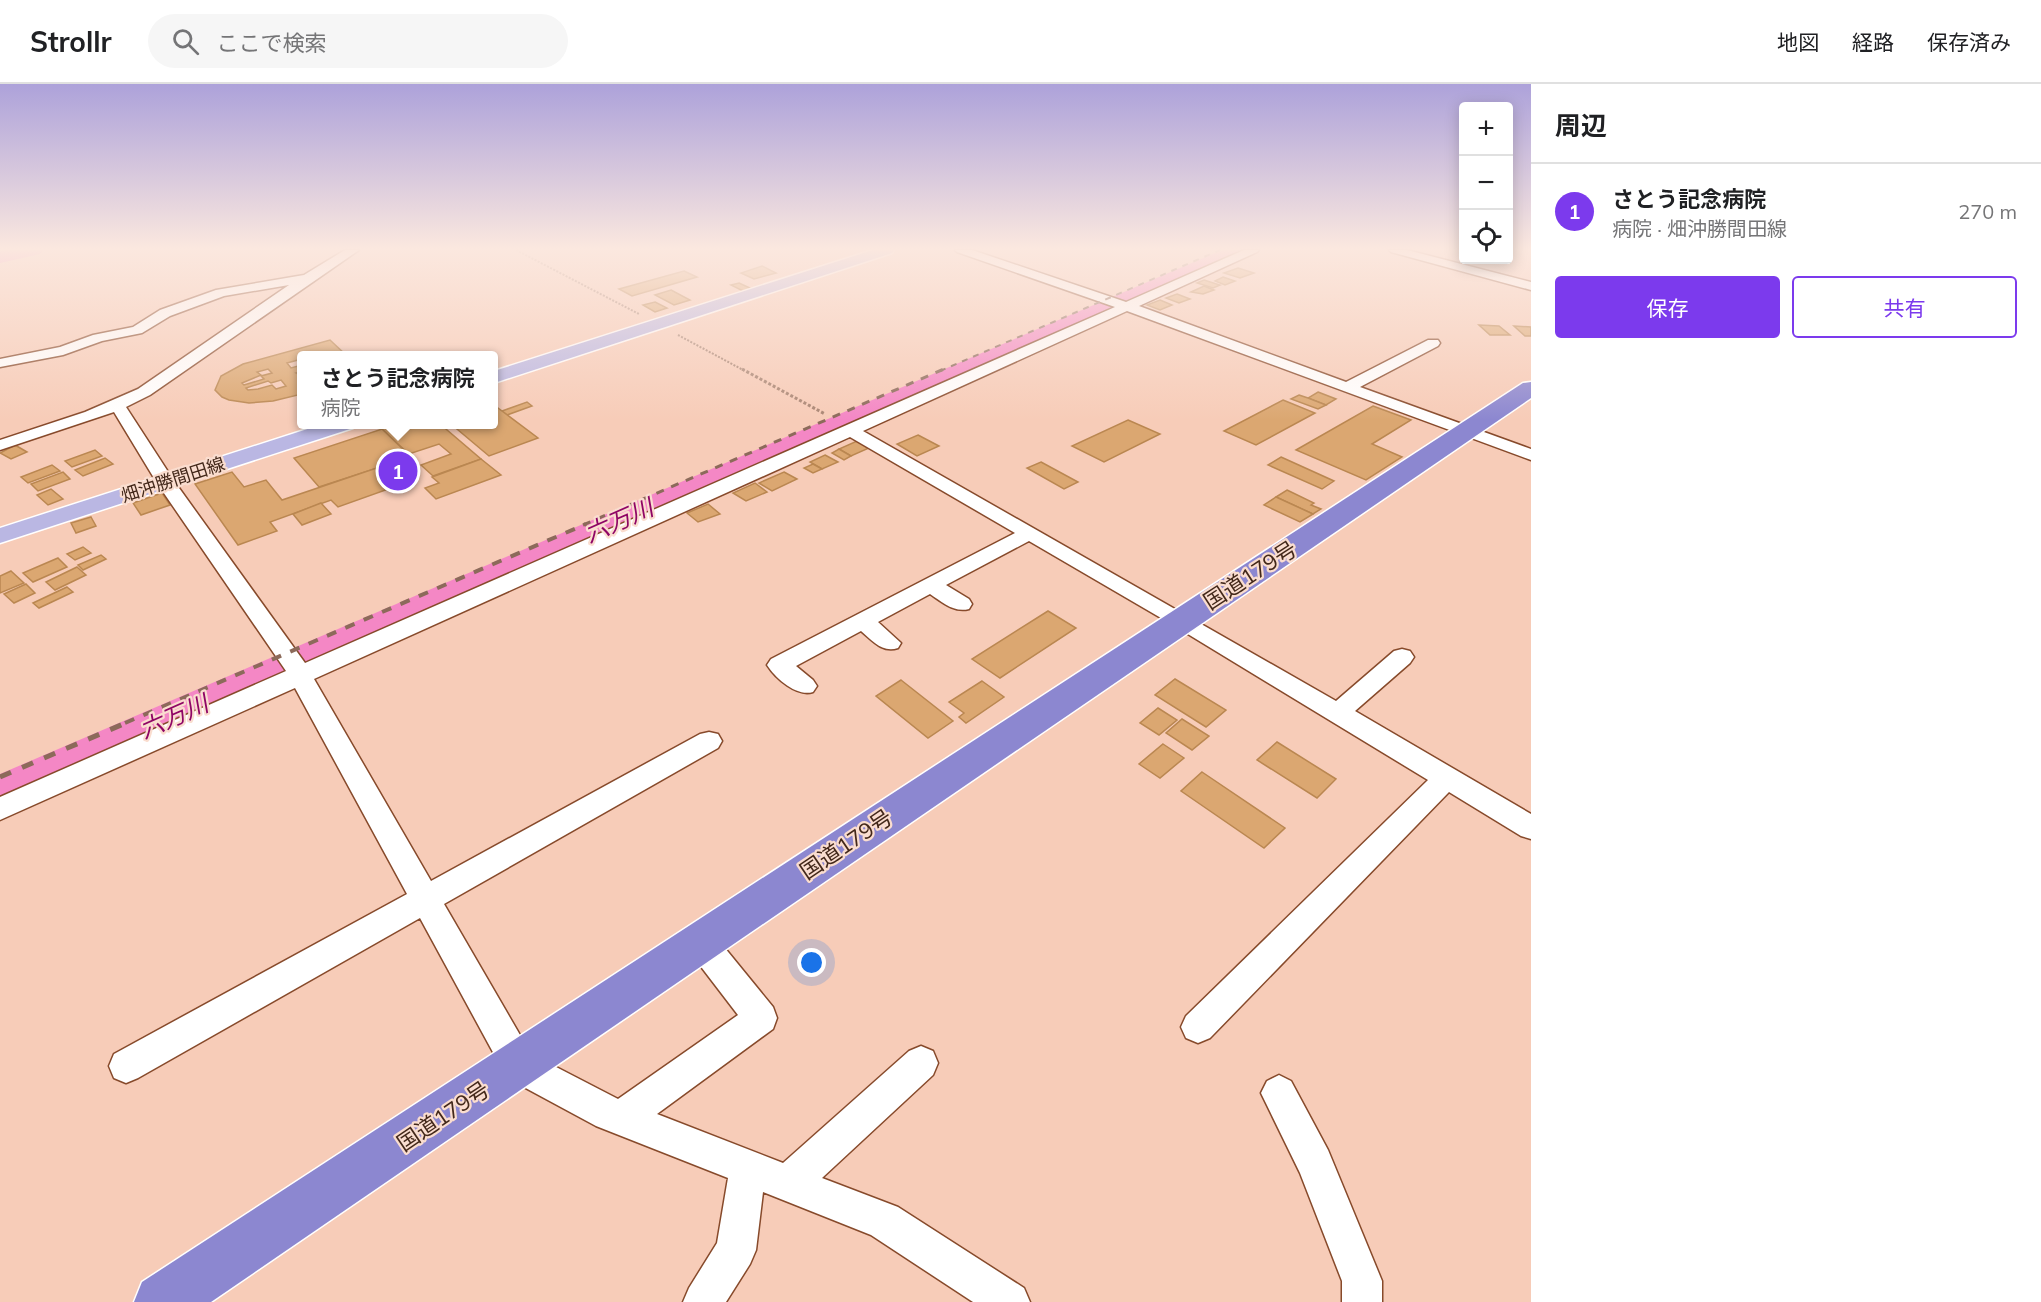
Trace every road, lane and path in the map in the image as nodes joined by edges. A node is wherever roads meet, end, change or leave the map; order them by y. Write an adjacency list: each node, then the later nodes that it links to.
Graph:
1 (182, 307): 9 (street)
2 (267, 307): 13 (street)
3 (625, 307): 7 (path)
4 (711, 307): 7 (main road)
5 (1113, 307): 16 (street)
6 (1127, 307): 11 (street)
7 (658, 324): 10 (main road); 14 (path)
8 (1433, 344): 11 (street)
9 (0, 363)
10 (498, 376)
11 (1347, 387): 17 (street)
12 (1531, 388): 17 (highway, 国道179号)
13 (118, 406): 18 (street); 20 (street)
14 (825, 414)
15 (331, 429): 20 (main road, 畑沖勝間田線)
16 (852, 431): 21 (street); 29 (street)
17 (1468, 432): 19 (street); 25 (highway, 国道179号)
18 (0, 445)
19 (1531, 455)
20 (166, 483): 22 (main road, 畑沖勝間田線); 29 (street)
21 (1029, 533): 23 (street); 25 (street)
22 (0, 536)
23 (931, 585): 24 (street); 26 (street)
24 (961, 604)
25 (1181, 620): 31 (street); 37 (highway, 国道179号)
26 (862, 621): 27 (street); 30 (street)
27 (890, 643)
28 (1401, 657): 31 (street)
29 (295, 668): 34 (street); 36 (street)
30 (805, 686)
31 (1337, 713): 33 (street)
32 (708, 741): 36 (street)
33 (1447, 778): 35 (street); 38 (street)
34 (0, 809)
35 (1531, 828)
36 (425, 899): 40 (street); 41 (street)
37 (700, 941): 41 (highway, 国道179号); 43 (street)
38 (1198, 1028)
39 (921, 1063): 45 (street)
40 (126, 1066)
41 (519, 1066): 43 (street); 46 (highway, 国道179号)
42 (1279, 1093): 49 (street)
43 (621, 1118): 44 (street)
44 (748, 1167): 45 (street); 47 (street)
45 (788, 1184): 48 (street)
46 (162, 1302)
47 (703, 1302)
48 (1010, 1302)
49 (1362, 1302)

